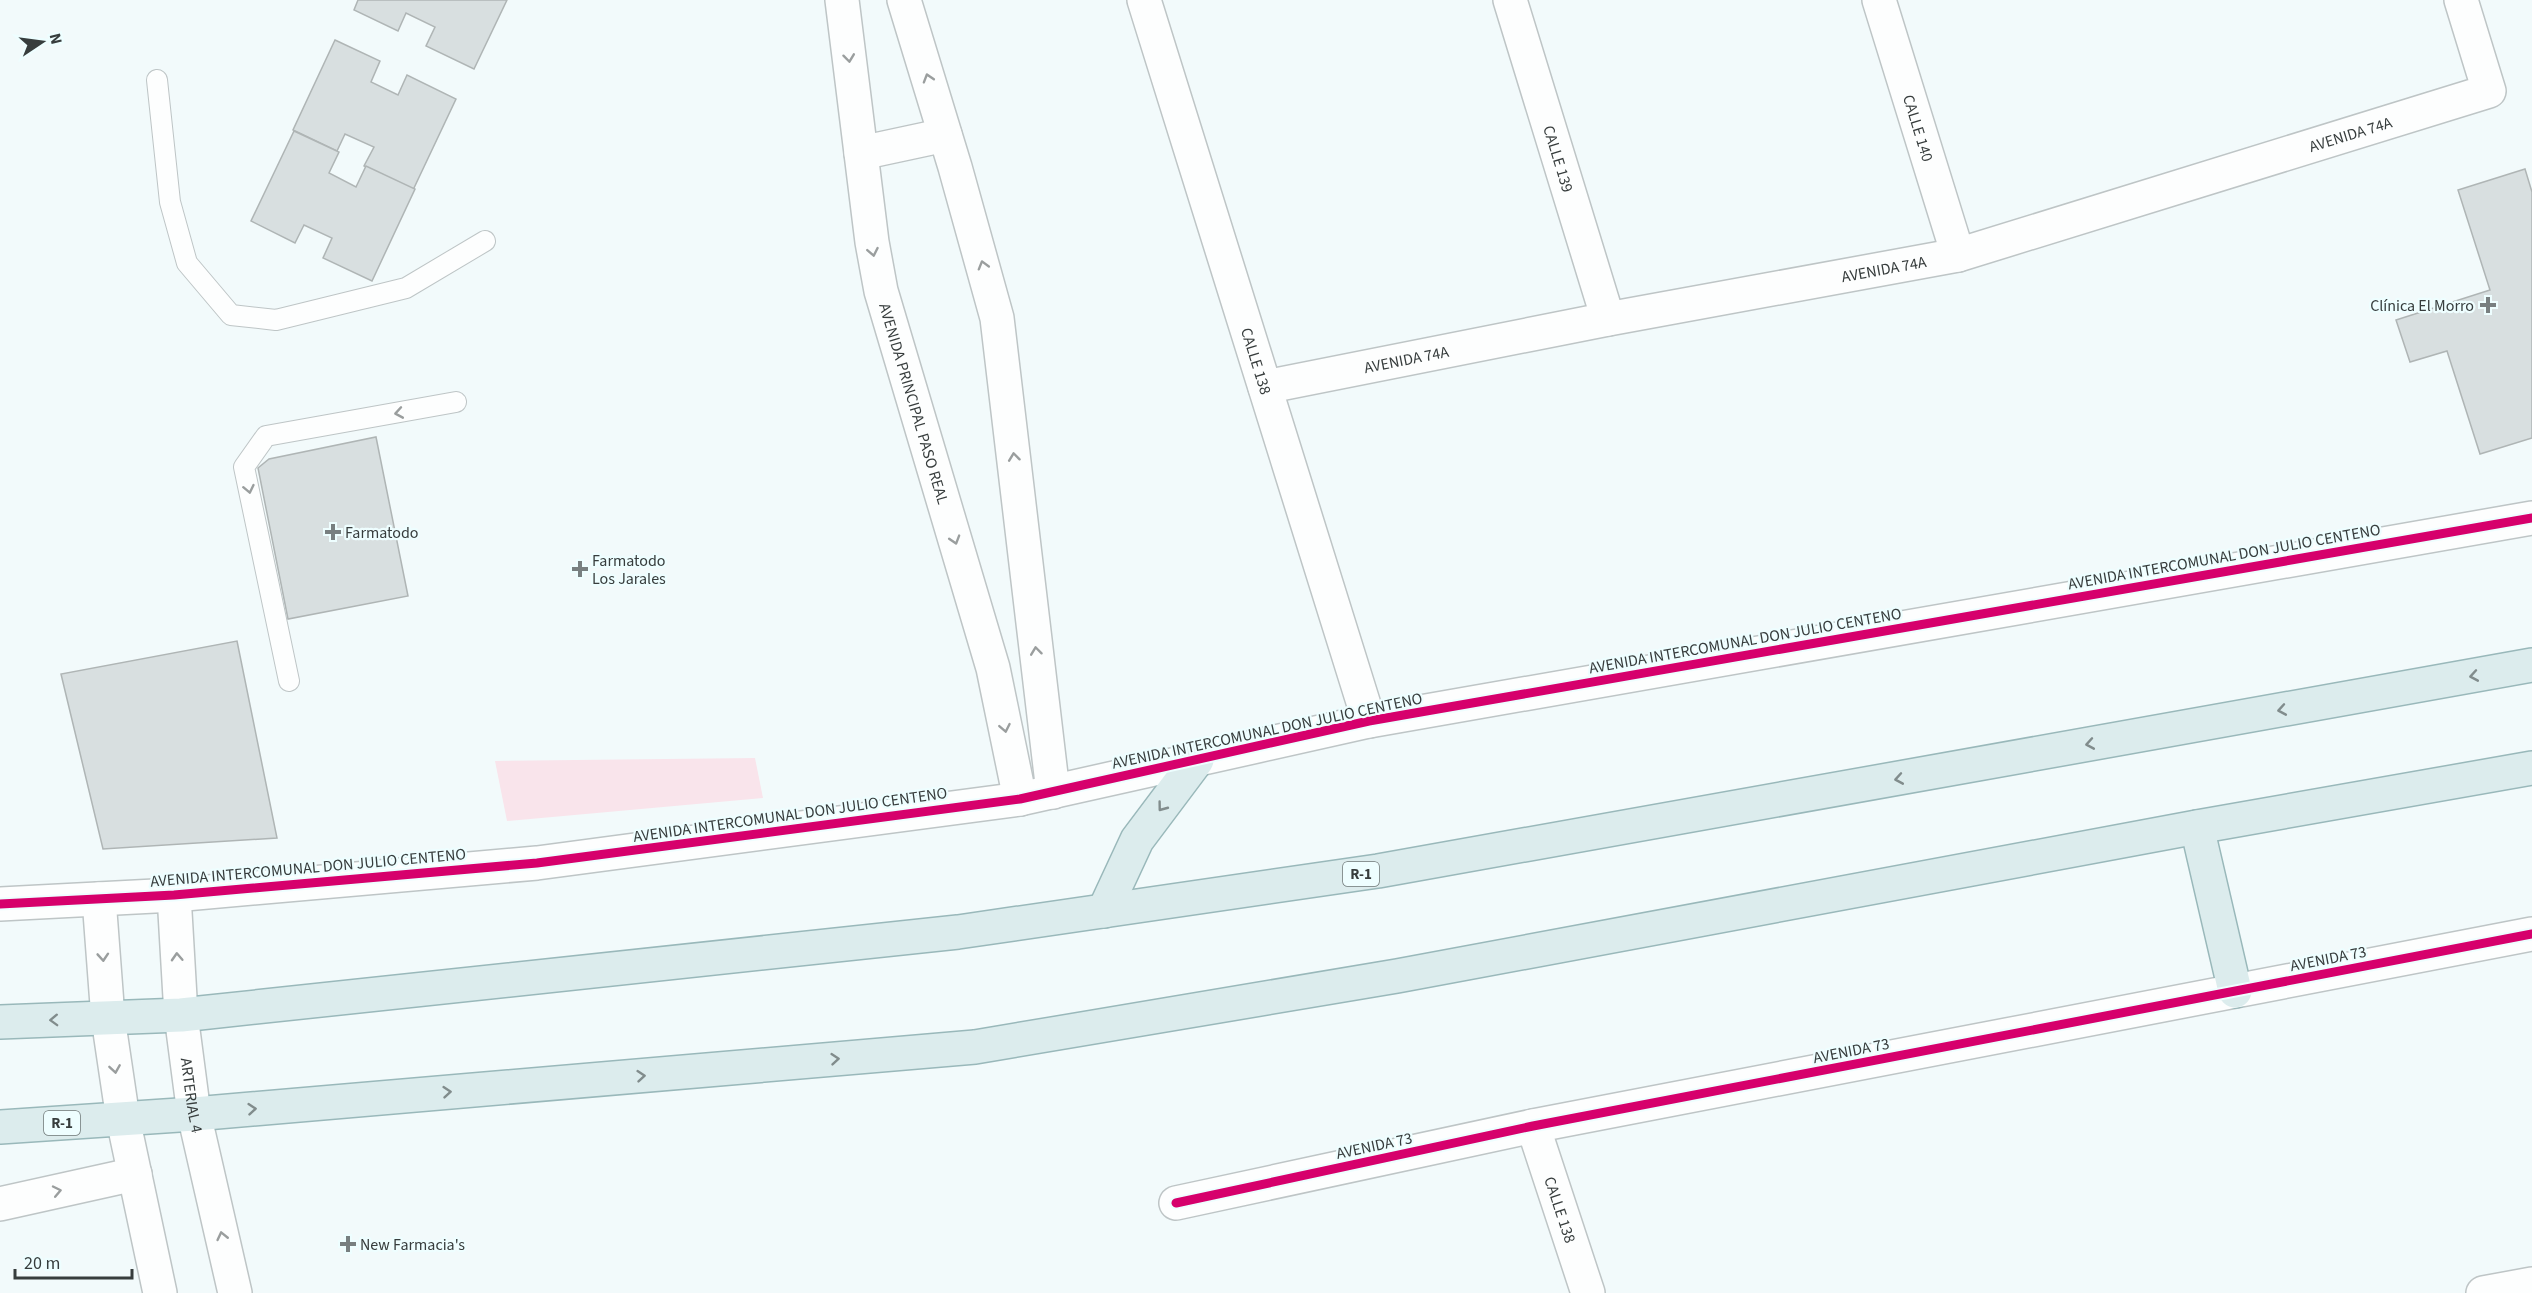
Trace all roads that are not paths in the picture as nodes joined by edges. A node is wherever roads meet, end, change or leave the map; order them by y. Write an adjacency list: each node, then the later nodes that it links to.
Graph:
1 (842, 0): 9 (street, AVENIDA PRINCIPAL PASO REAL, one-way to 9)
2 (904, 0): 8 (street, one-way to 2)
3 (1144, 0): 13 (street, CALLE 138)
4 (1510, 0): 12 (street, CALLE 139)
5 (1878, 0): 11 (street, CALLE 140)
6 (2461, 0): 11 (street, AVENIDA 74A)
7 (157, 80): 10 (lane)
8 (945, 135): 9 (street); 21 (street, one-way to 8)
9 (861, 153): 22 (street, AVENIDA PRINCIPAL PASO REAL, one-way to 22)
10 (485, 241)
11 (1958, 255): 12 (street, AVENIDA 74A)
12 (1608, 319): 13 (street, AVENIDA 74A)
13 (1265, 387): 18 (street, CALLE 138)
14 (456, 402): 17 (lane, one-way to 17)
15 (2532, 518): 18 (street, AVENIDA INTERCOMUNAL DON JULIO CENTENO)
16 (2532, 666): 27 (main road, R-1, one-way to 27)
17 (289, 681)
18 (1369, 721): 19 (street, AVENIDA INTERCOMUNAL DON JULIO CENTENO)
19 (1197, 760): 21 (street, AVENIDA INTERCOMUNAL DON JULIO CENTENO); 27 (main road, one-way to 27)
20 (2532, 768): 23 (main road, R-1)
21 (1053, 792): 22 (street, AVENIDA INTERCOMUNAL DON JULIO CENTENO)
22 (1020, 799): 24 (street, AVENIDA INTERCOMUNAL DON JULIO CENTENO)
23 (2197, 826): 29 (main road); 33 (main road, R-1, one-way to 23)
24 (174, 895): 25 (street, AVENIDA INTERCOMUNAL DON JULIO CENTENO); 30 (street, ARTERIAL 4, one-way to 24)
25 (99, 899): 26 (street, AVENIDA INTERCOMUNAL DON JULIO CENTENO); 31 (street, one-way to 31)
26 (0, 904)
27 (1104, 911): 30 (main road, R-1)
28 (2532, 934): 29 (street, AVENIDA 73)
29 (2235, 991): 35 (street, AVENIDA 73)
30 (181, 1015): 31 (main road, R-1); 33 (street, ARTERIAL 4)
31 (108, 1018): 32 (main road, R-1, one-way to 32); 34 (street, one-way to 34)
32 (0, 1022)
33 (194, 1114): 34 (main road, R-1); 42 (street, ARTERIAL 4, one-way to 33)
34 (123, 1119): 36 (main road, R-1); 37 (street)
35 (1533, 1126): 38 (street, AVENIDA 73); 43 (street, CALLE 138)
36 (0, 1127)
37 (135, 1174): 39 (street, one-way to 37); 41 (street)
38 (1176, 1203)
39 (0, 1204)
40 (2532, 1284): 44 (street)
41 (160, 1293)
42 (235, 1293)
43 (1588, 1293)
44 (2483, 1293)

